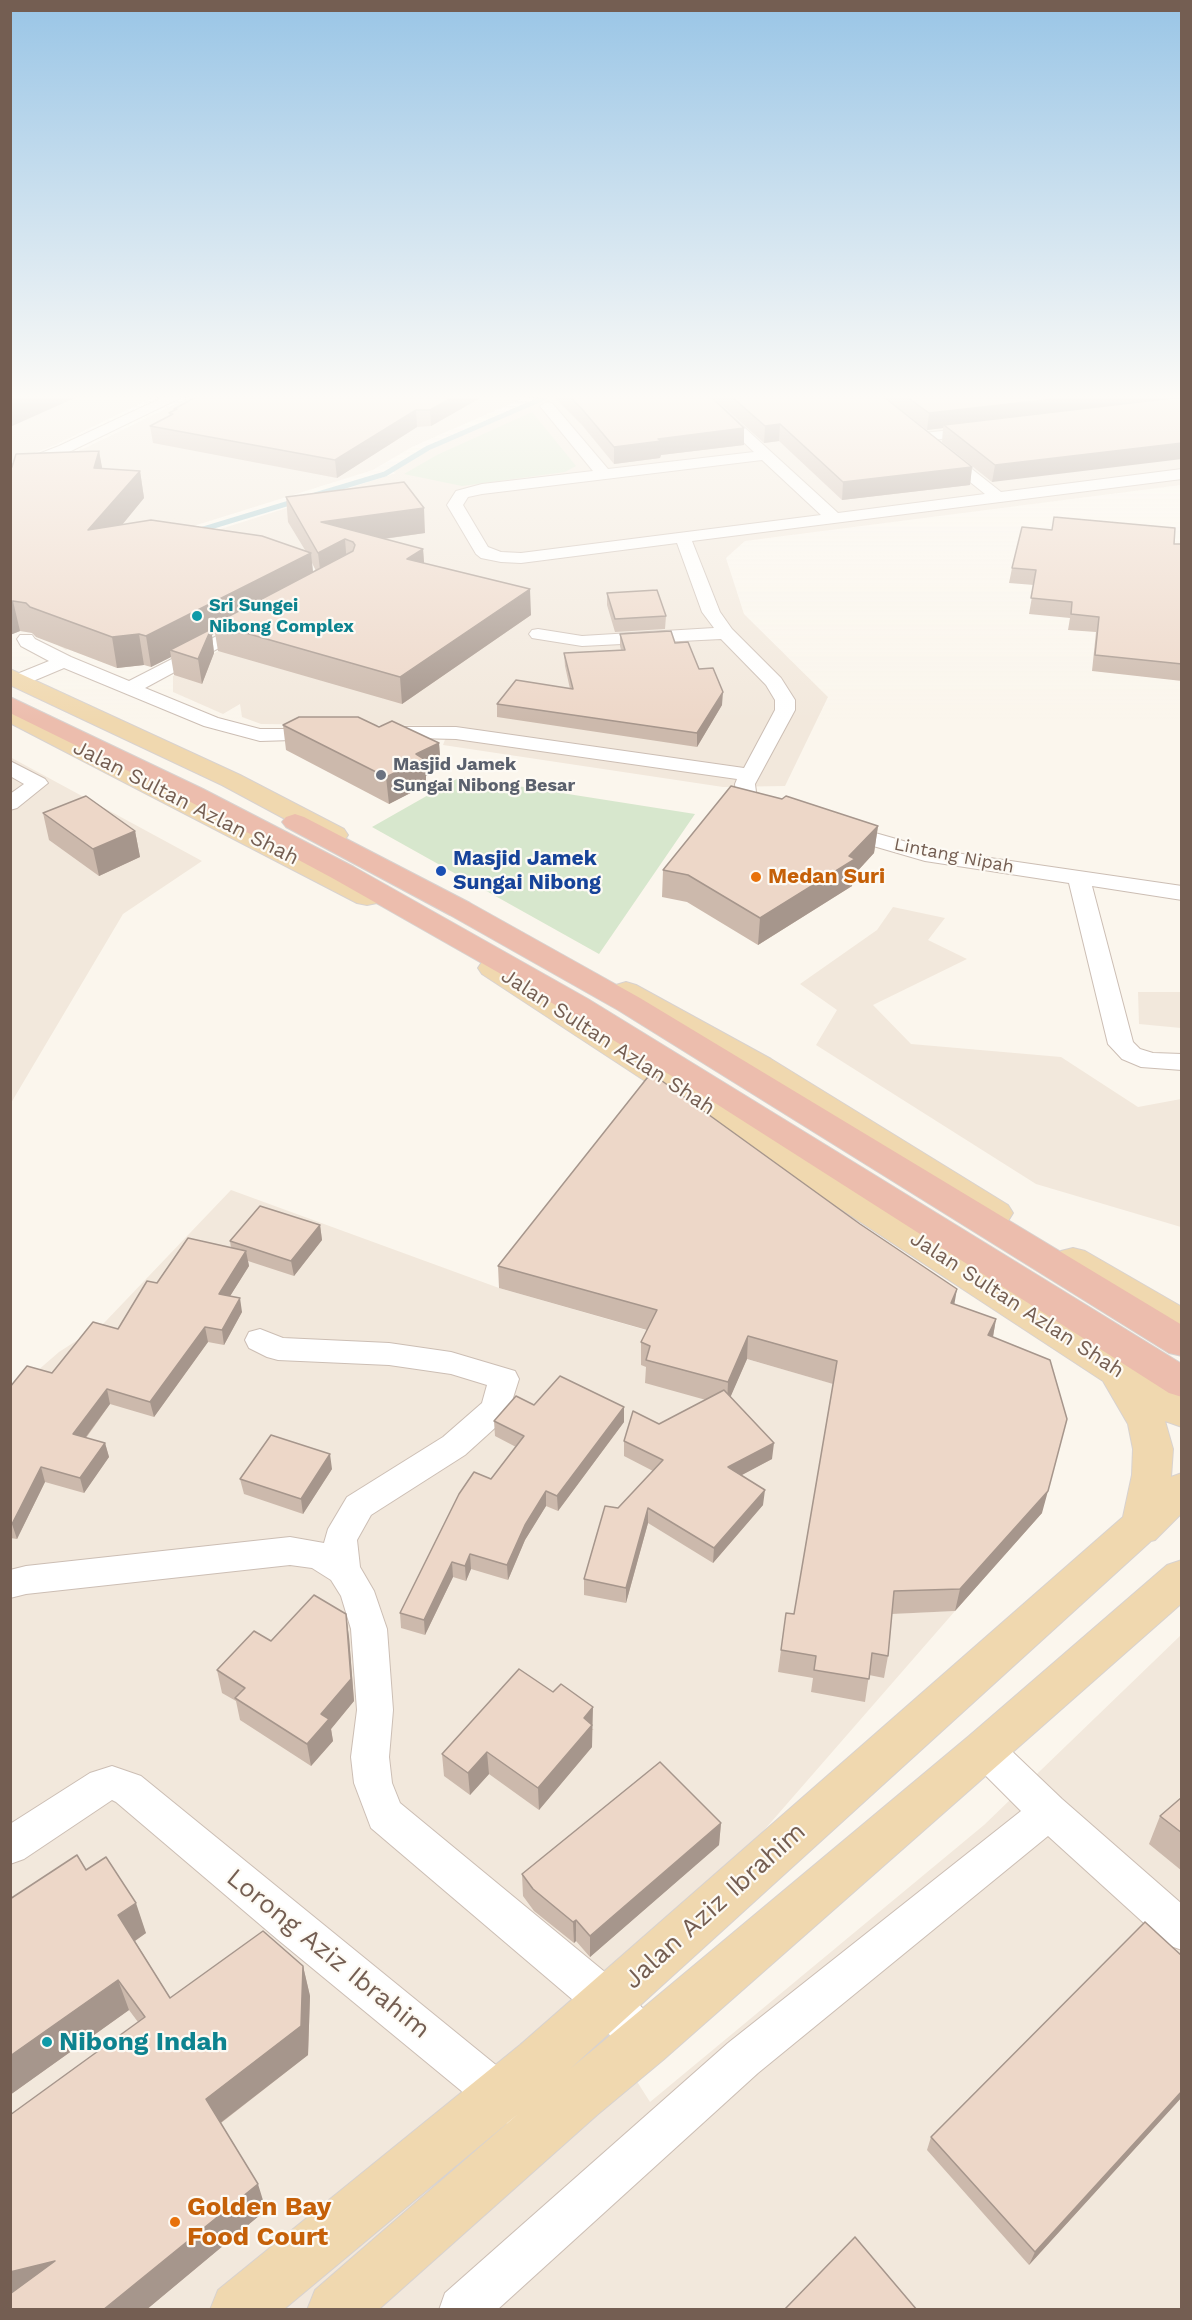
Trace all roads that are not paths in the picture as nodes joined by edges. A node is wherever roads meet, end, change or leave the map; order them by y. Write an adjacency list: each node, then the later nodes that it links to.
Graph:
1 (455, 505): 5 (street)
2 (820, 505): 4 (street)
3 (939, 505): 4 (street)
4 (834, 518): 5 (street)
5 (683, 538): 8 (street)
6 (264, 616): 12 (street)
7 (538, 633): 8 (street)
8 (726, 633): 17 (street)
9 (26, 639): 10 (street)
10 (64, 661): 11 (street); 12 (street)
11 (13, 685): 24 (main road, Jalan Sultan Azlan Shah); 28 (highway, Jalan Sultan Azlan Shah); 30 (highway, Jalan Sultan Azlan Shah)
12 (130, 688): 14 (street)
13 (10, 714): 29 (main road, Jalan Sultan Azlan Shah)
14 (340, 734)
15 (363, 734): 17 (street)
16 (10, 767): 18 (street)
17 (750, 775): 19 (street)
18 (10, 804)
19 (796, 817)
20 (819, 823): 21 (street, Lintang Nipah)
21 (1078, 879): 22 (street, Lintang Nipah); 23 (street)
22 (1182, 893)
23 (1182, 1062)
24 (1139, 1299): 25 (main road); 26 (main road, Jalan Sultan Azlan Shah)
25 (1182, 1311)
26 (1182, 1324)
27 (260, 1340): 34 (street)
28 (1182, 1342)
29 (1113, 1366): 31 (main road, Jalan Sultan Azlan Shah); 33 (main road)
30 (1182, 1383)
31 (1182, 1413)
32 (1182, 1489): 33 (main road, Jalan Aziz Ibrahim)
33 (1141, 1528): 41 (main road, Jalan Aziz Ibrahim)
34 (343, 1570): 36 (street); 41 (street)
35 (1181, 1579): 37 (main road)
36 (10, 1584)
37 (985, 1750): 38 (street); 42 (main road)
38 (1049, 1812): 40 (street); 47 (street)
39 (10, 1846): 43 (street, Lorong Aziz Ibrahim)
40 (1182, 1931)
41 (608, 2002): 42 (street); 43 (main road, Jalan Aziz Ibrahim)
42 (645, 2042): 44 (main road)
43 (498, 2093): 44 (street, Lorong Aziz Ibrahim); 45 (main road, Jalan Aziz Ibrahim)
44 (541, 2130): 46 (main road)
45 (238, 2310)
46 (335, 2310)
47 (462, 2310)

